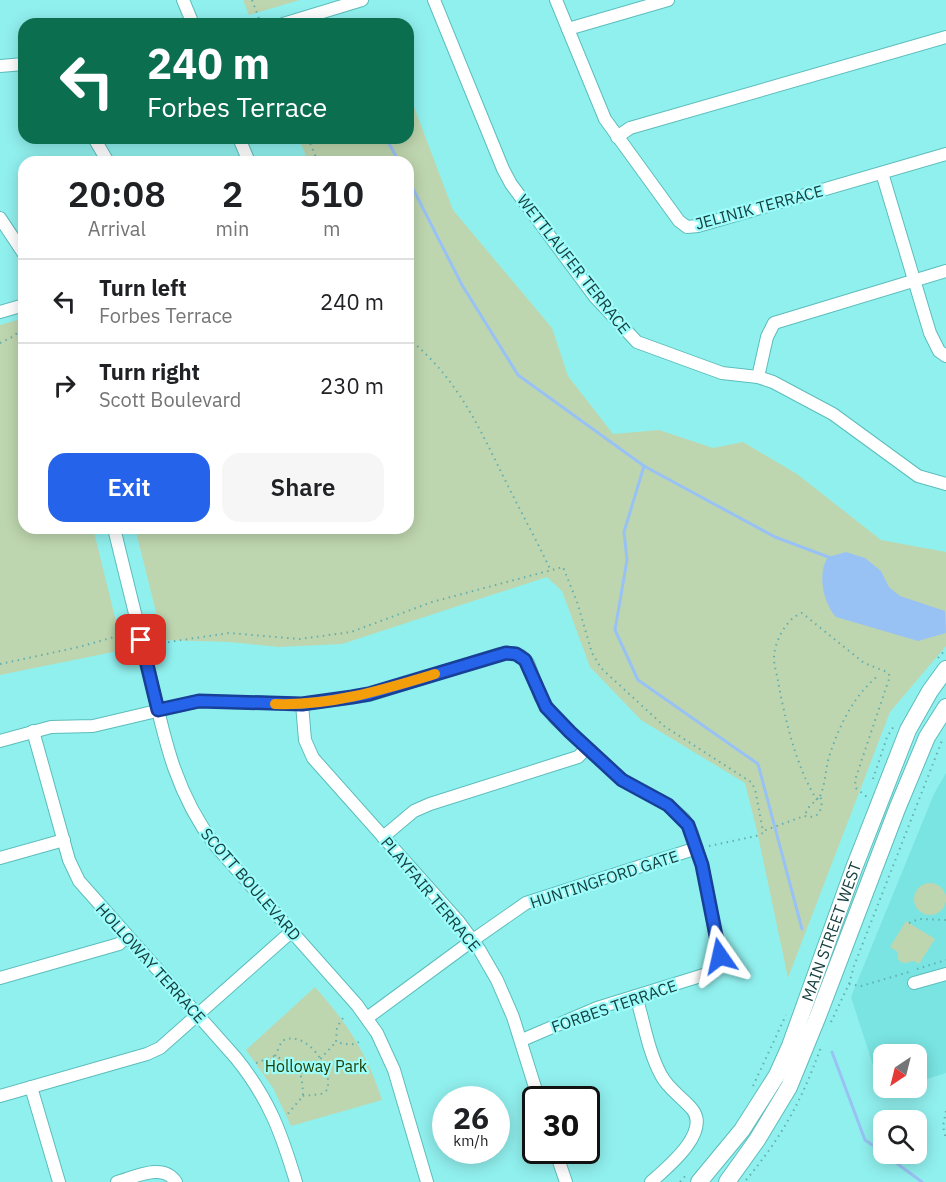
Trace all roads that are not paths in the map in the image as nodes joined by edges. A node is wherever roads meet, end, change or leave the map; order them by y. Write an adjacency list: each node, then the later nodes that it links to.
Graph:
1 (183, 0): 6 (street)
2 (434, 0): 22 (street, WETTLAUFER TERRACE)
3 (556, 0): 8 (street, JELINIK TERRACE)
4 (668, 0): 8 (street)
5 (359, 1): 7 (street)
6 (190, 18)
7 (303, 18)
8 (568, 29): 12 (street, JELINIK TERRACE)
9 (946, 37): 12 (street)
10 (18, 64): 11 (street)
11 (0, 66)
12 (617, 137): 14 (street, JELINIK TERRACE)
13 (946, 154): 14 (street, JELINIK TERRACE)
14 (882, 173): 18 (street)
15 (0, 218): 16 (street)
16 (18, 245)
17 (946, 271): 18 (street)
18 (914, 281): 21 (street); 22 (street)
19 (18, 307): 20 (street)
20 (0, 312)
21 (946, 356)
22 (758, 377): 23 (street, WETTLAUFER TERRACE)
23 (946, 484)
24 (115, 534): 28 (street, SCOTT BOULEVARD)
25 (941, 666): 50 (main road, MAIN STREET WEST)
26 (302, 704): 28 (street, FORBES TERRACE); 31 (street, FORBES TERRACE); 32 (street, PLAYFAIR TERRACE)
27 (946, 707): 58 (main road, MAIN STREET WEST)
28 (158, 710): 29 (street, FORBES TERRACE); 36 (street, SCOTT BOULEVARD)
29 (33, 731): 30 (street, FORBES TERRACE); 33 (street, HOLLOWAY TERRACE)
30 (0, 741)
31 (587, 748): 32 (street); 34 (street, FORBES TERRACE)
32 (383, 837): 38 (street, PLAYFAIR TERRACE)
33 (64, 840): 35 (street); 37 (street, HOLLOWAY TERRACE)
34 (703, 847): 38 (street, HUNTINGFORD GATE); 42 (street, FORBES TERRACE)
35 (0, 858)
36 (292, 931): 43 (street); 44 (street, SCOTT BOULEVARD)
37 (127, 936): 40 (street); 43 (street, HOLLOWAY TERRACE)
38 (472, 940): 44 (street, HUNTINGFORD GATE); 45 (street, PLAYFAIR TERRACE)
39 (946, 974): 41 (street)
40 (0, 978)
41 (914, 983)
42 (636, 996): 45 (street, FORBES TERRACE); 57 (street)
43 (199, 1016): 47 (street); 54 (street, HOLLOWAY TERRACE)
44 (367, 1018): 55 (street, SCOTT BOULEVARD)
45 (522, 1040): 46 (street, PLAYFAIR TERRACE)
46 (535, 1086)
47 (31, 1088): 48 (street); 51 (street)
48 (0, 1096)
49 (560, 1164): 56 (street)
50 (695, 1176)
51 (59, 1182)
52 (117, 1182): 53 (street)
53 (176, 1182)
54 (296, 1182)
55 (427, 1182)
56 (566, 1182)
57 (651, 1182)
58 (727, 1182)

